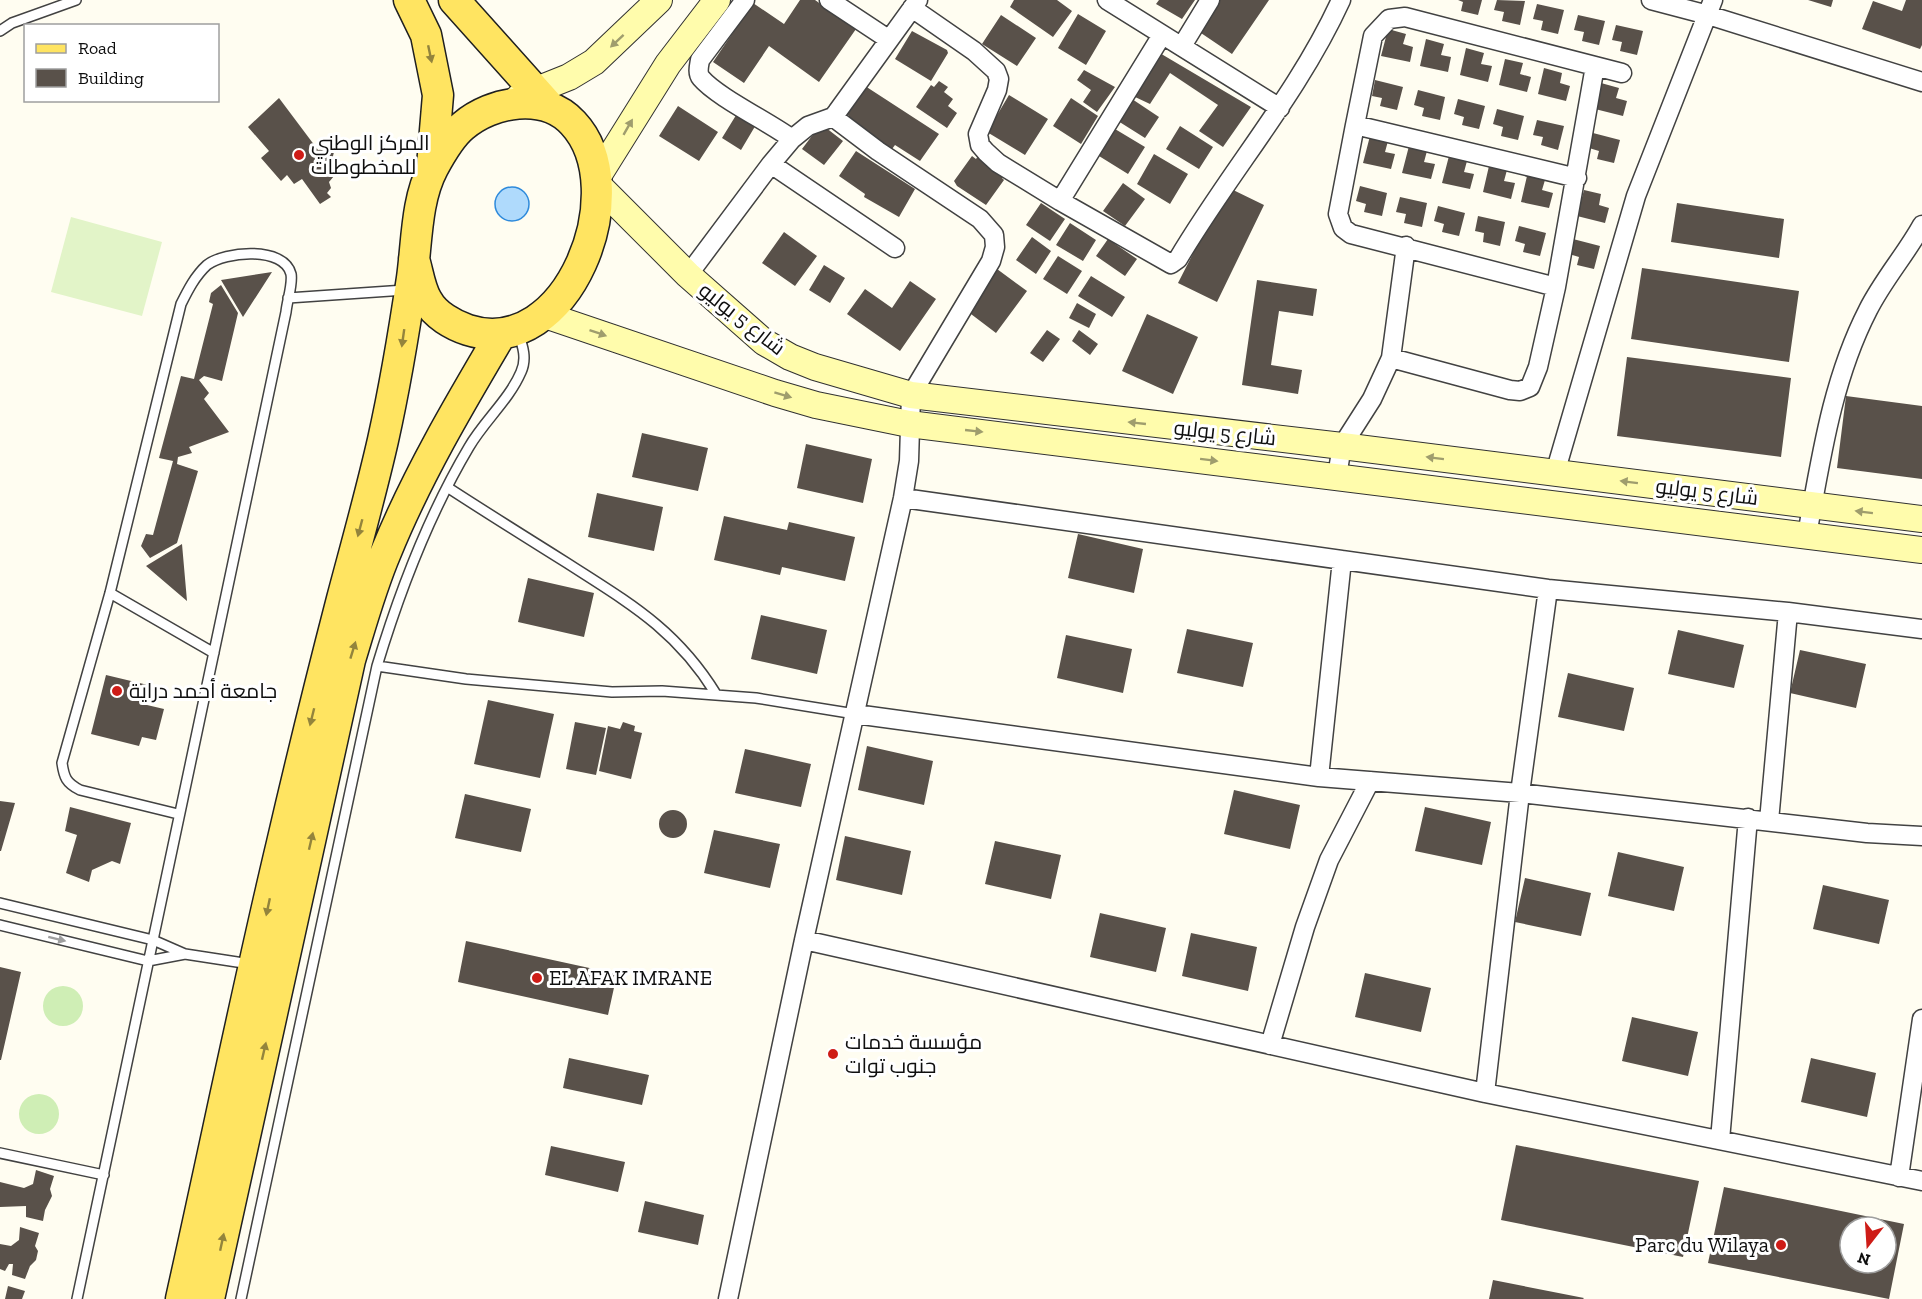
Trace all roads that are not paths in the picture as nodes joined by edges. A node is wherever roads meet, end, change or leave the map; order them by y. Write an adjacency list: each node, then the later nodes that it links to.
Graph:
1 (76, 0): 14 (lane)
2 (409, 0): 27 (main road, one-way to 27)
3 (454, 0): 21 (main road)
4 (659, 0): 21 (main road, one-way to 21)
5 (717, 0): 29 (main road, one-way to 5)
6 (745, 0): 25 (street)
7 (829, 0): 16 (street)
8 (1107, 0): 15 (street)
9 (1210, 0): 17 (street)
10 (1341, 0): 22 (street)
11 (1652, 0): 13 (street)
12 (915, 4): 16 (street); 30 (street)
13 (1711, 7): 20 (street); 45 (street)
14 (0, 31)
15 (1162, 35): 17 (street); 30 (street)
16 (888, 39): 23 (street)
17 (1182, 46): 22 (street)
18 (1595, 66): 19 (street); 24 (street); 28 (street)
19 (1622, 73)
20 (1922, 82)
21 (541, 98): 27 (main road); 29 (main road)
22 (1280, 108): 30 (street)
23 (833, 117): 25 (street); 42 (street)
24 (1355, 125): 28 (street); 32 (street)
25 (792, 139): 26 (street)
26 (771, 164): 33 (street); 35 (street)
27 (432, 170): 34 (main road)
28 (1577, 178): 36 (street)
29 (598, 180): 35 (main road, شارع 5 يوليو); 39 (main road)
30 (1060, 201)
31 (1922, 225): 49 (street)
32 (1406, 246): 36 (street); 41 (street)
33 (895, 248)
34 (414, 259): 37 (main road); 40 (main road)
35 (688, 275): 42 (main road, شارع 5 يوليو)
36 (1556, 287): 41 (street)
37 (410, 290): 38 (lane); 75 (main road, one-way to 75)
38 (288, 298): 55 (lane); 58 (lane)
39 (542, 314): 40 (main road); 43 (main road, شارع 5 يوليو, one-way to 43)
40 (509, 333): 47 (lane); 86 (main road, one-way to 40)
41 (1391, 358): 44 (street)
42 (911, 395): 43 (street); 44 (main road, شارع 5 يوليو, one-way to 42)
43 (909, 424): 46 (main road, شارع 5 يوليو, one-way to 46); 48 (street)
44 (1342, 446): 45 (main road, شارع 5 يوليو, one-way to 44); 46 (street)
45 (1555, 473): 49 (main road, شارع 5 يوليو, one-way to 45)
46 (1337, 476): 51 (main road, شارع 5 يوليو)
47 (447, 488): 59 (lane); 60 (lane)
48 (903, 498): 53 (street); 61 (street)
49 (1812, 506): 50 (main road, شارع 5 يوليو, one-way to 49); 51 (street)
50 (1922, 519)
51 (1807, 535): 52 (main road, شارع 5 يوليو)
52 (1922, 550)
53 (1342, 560): 54 (street); 62 (street)
54 (1548, 589): 56 (street); 64 (street)
55 (110, 593): 58 (lane); 65 (lane)
56 (1788, 612): 57 (street); 67 (street)
57 (1922, 628)
58 (214, 653): 65 (lane)
59 (377, 666): 60 (lane); 87 (lane)
60 (716, 694): 61 (lane)
61 (855, 714): 62 (street); 72 (street)
62 (1320, 777): 63 (street)
63 (1370, 781): 64 (street); 77 (street)
64 (1520, 793): 66 (street); 78 (street)
65 (178, 814): 71 (lane)
66 (1748, 818): 67 (street); 79 (street)
67 (1770, 821): 68 (street)
68 (1922, 836)
69 (0, 903): 71 (lane)
70 (0, 926): 74 (lane, one-way to 74)
71 (153, 940): 73 (lane); 74 (lane)
72 (804, 940): 77 (street); 88 (street)
73 (184, 954): 74 (lane); 75 (lane)
74 (148, 961): 81 (lane)
75 (255, 965): 85 (main road)
76 (1922, 1019): 82 (street)
77 (1270, 1045): 78 (street)
78 (1485, 1093): 79 (street)
79 (1720, 1140): 82 (street)
80 (0, 1153): 81 (lane)
81 (104, 1174): 84 (lane)
82 (1899, 1177): 83 (street)
83 (1922, 1181)
84 (77, 1299)
85 (181, 1299)
86 (209, 1299)
87 (242, 1299)
88 (728, 1299)

